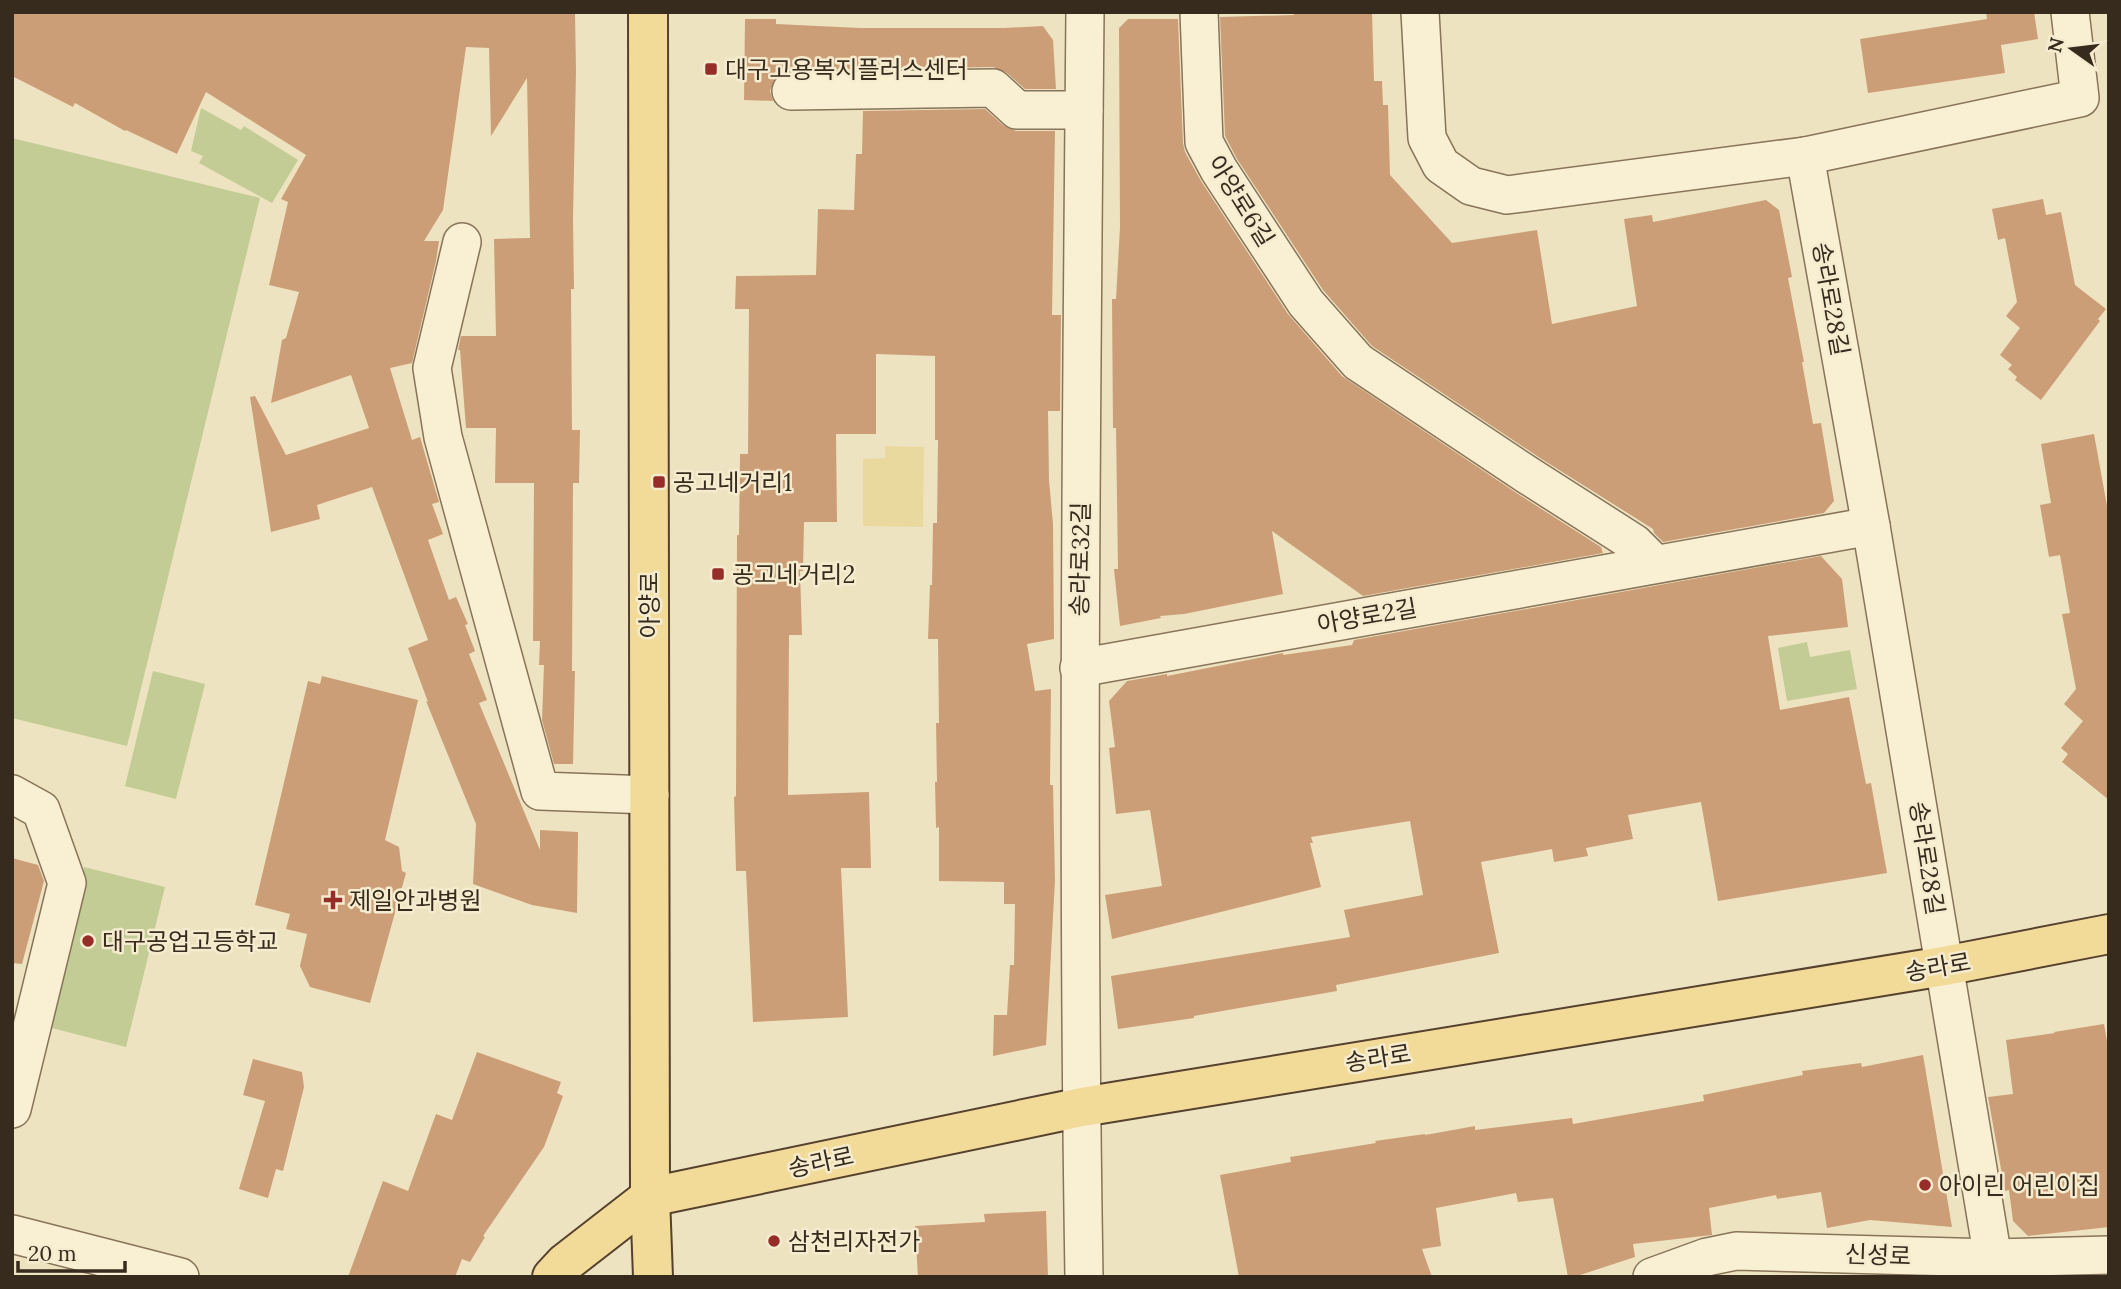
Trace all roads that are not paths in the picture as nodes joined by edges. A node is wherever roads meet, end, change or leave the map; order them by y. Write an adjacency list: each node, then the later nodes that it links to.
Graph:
1 (648, 12): 14 (main road, 아양로)
2 (1085, 12): 7 (street, 송라로32길)
3 (1199, 12): 11 (street, 아양로6길)
4 (1420, 12): 8 (street)
5 (2070, 12): 8 (street)
6 (791, 91): 7 (street)
7 (1084, 110): 12 (street, 송라로32길)
8 (1805, 156): 10 (street, 송라로28길)
9 (462, 242): 14 (street)
10 (1871, 526): 11 (street, 아양로2길); 16 (street, 송라로28길)
11 (1655, 564): 12 (street, 아양로2길)
12 (1079, 668): 17 (street, 송라로32길)
13 (12, 794): 18 (street)
14 (650, 795): 19 (main road, 아양로)
15 (2109, 934): 16 (main road, 송라로)
16 (1944, 966): 17 (main road, 송라로); 22 (street, 송라로28길)
17 (1082, 1107): 19 (main road, 송라로); 26 (street, 송라로32길)
18 (12, 1109)
19 (650, 1197): 24 (main road); 25 (main road, 아양로)
20 (12, 1234): 23 (street)
21 (2109, 1255): 22 (street, 신성로)
22 (1995, 1267): 27 (street, 신성로)
23 (180, 1277)
24 (552, 1277)
25 (653, 1277)
26 (1084, 1277)
27 (1652, 1277)

